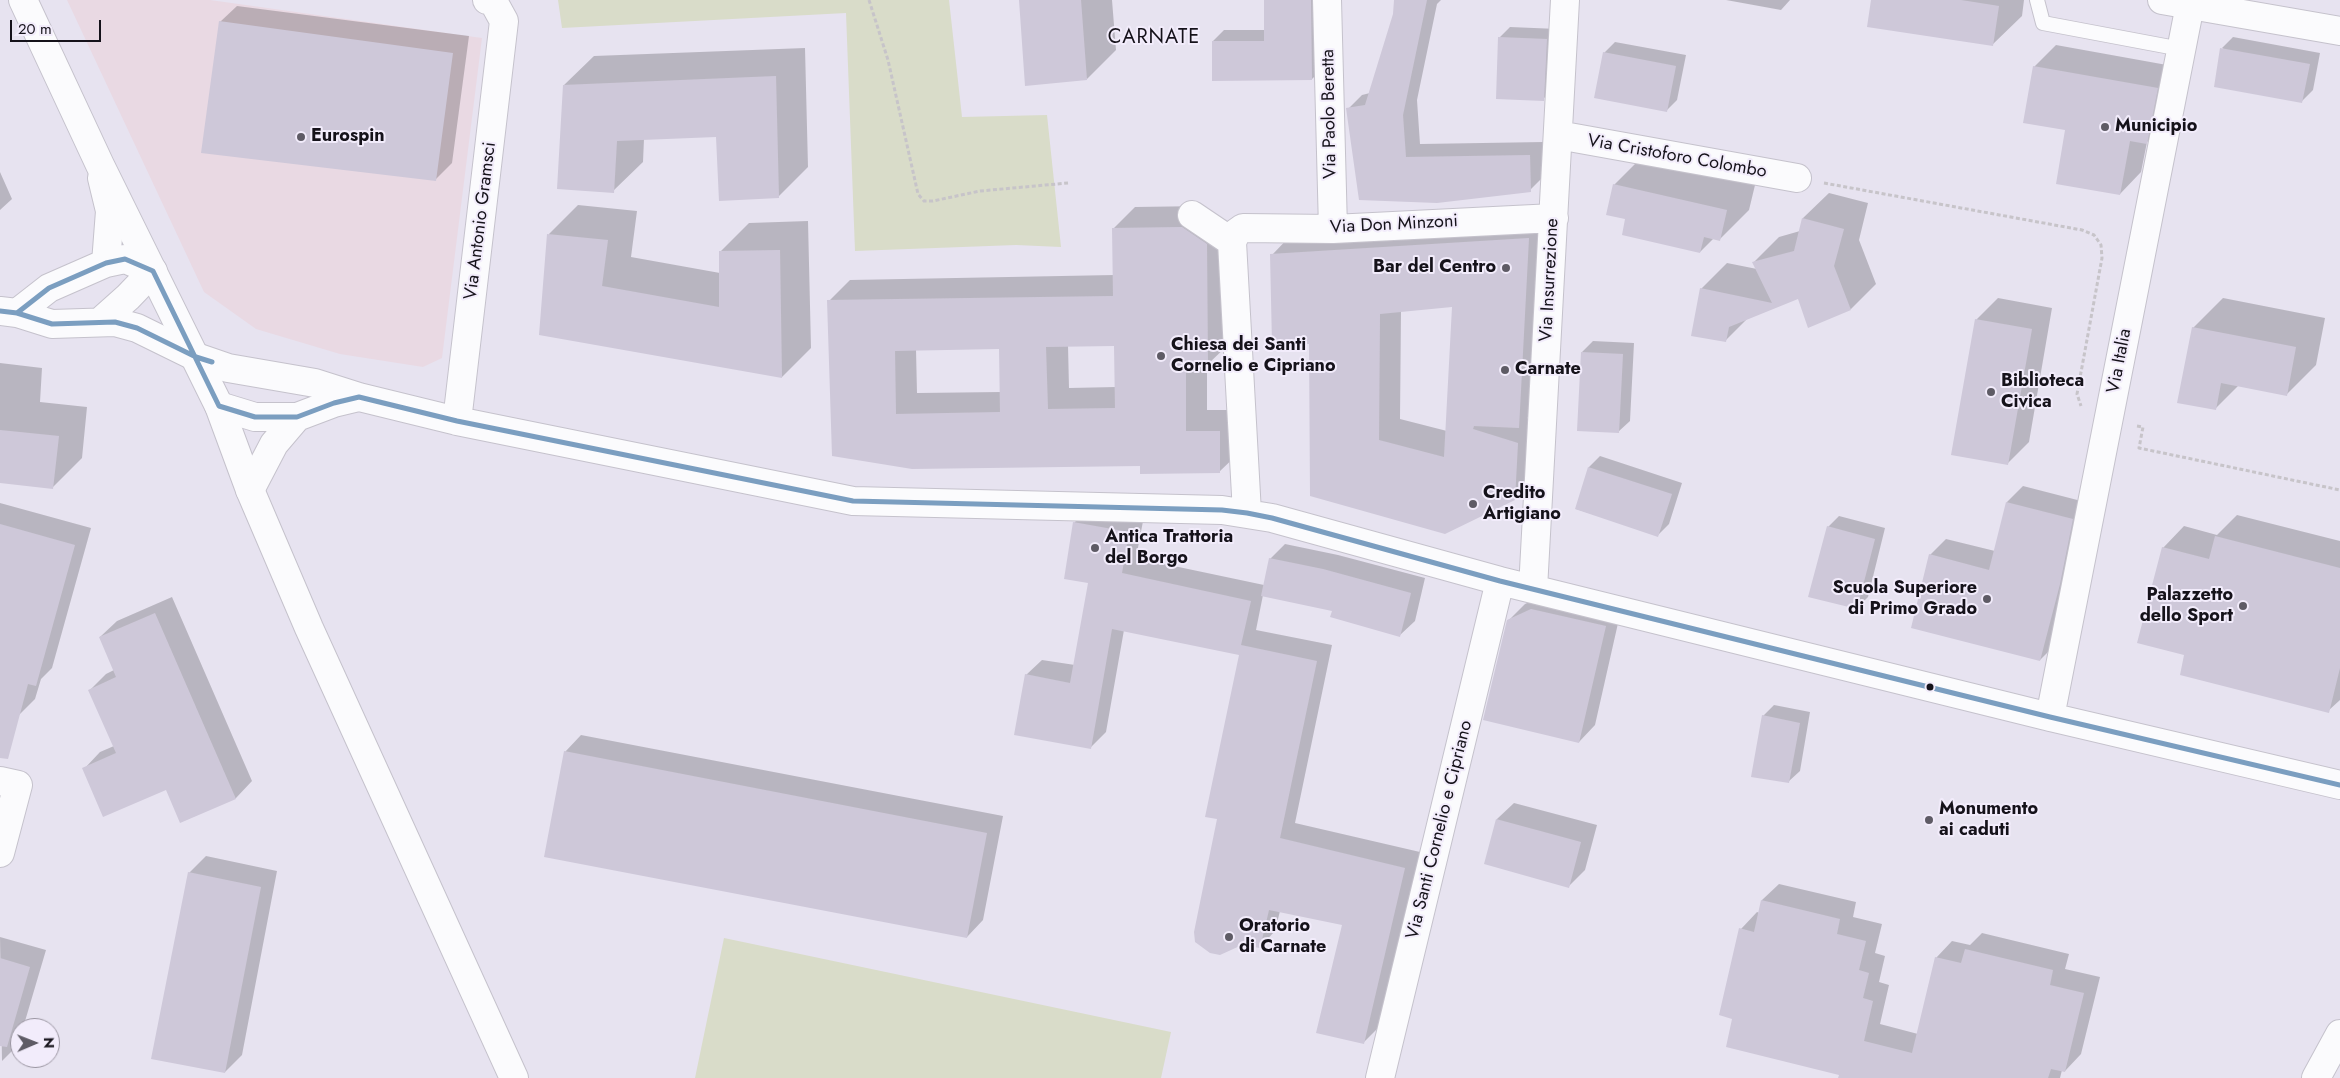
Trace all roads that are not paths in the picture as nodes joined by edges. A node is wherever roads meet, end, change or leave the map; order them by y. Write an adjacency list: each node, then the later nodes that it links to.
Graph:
1 (22, 0): 12 (street)
2 (487, 0): 8 (street, Via Antonio Gramsci)
3 (1327, 0): 16 (street, Via Paolo Beretta)
4 (1565, 0): 11 (street, Via Insurrezione)
5 (2037, 0): 10 (lane)
6 (2162, 0): 7 (street)
7 (2190, 5): 9 (street); 10 (street, Via Italia)
8 (508, 11): 27 (street, Via Antonio Gramsci)
9 (2340, 31)
10 (2181, 49): 32 (street, Via Italia)
11 (1558, 135): 13 (street, Via Cristoforo Colombo); 15 (street, Via Insurrezione)
12 (100, 165): 18 (street); 19 (street)
13 (1797, 178)
14 (1192, 215): 17 (street)
15 (1554, 218): 16 (street, Via Don Minzoni); 31 (street, Via Insurrezione)
16 (1333, 229): 17 (street, Via Don Minzoni)
17 (1234, 238): 29 (street)
18 (106, 263): 19 (street); 20 (street)
19 (153, 270): 21 (street); 22 (street)
20 (8, 312): 21 (street)
21 (100, 322): 22 (street)
22 (196, 357): 23 (street); 25 (street)
23 (280, 378): 24 (street); 25 (street)
24 (359, 398): 26 (street); 27 (street)
25 (219, 406): 26 (street); 28 (street)
26 (297, 418): 28 (street)
27 (457, 421): 29 (street)
28 (250, 490): 37 (street)
29 (1246, 513): 30 (street)
30 (1500, 581): 31 (street); 38 (street, Via Santi Cornelio e Cipriano)
31 (1533, 589): 32 (street)
32 (2050, 717): 34 (street)
33 (0, 781): 35 (street)
34 (2340, 785)
35 (0, 853)
36 (2340, 1034): 39 (street)
37 (514, 1078)
38 (1380, 1078)
39 (2316, 1078)

